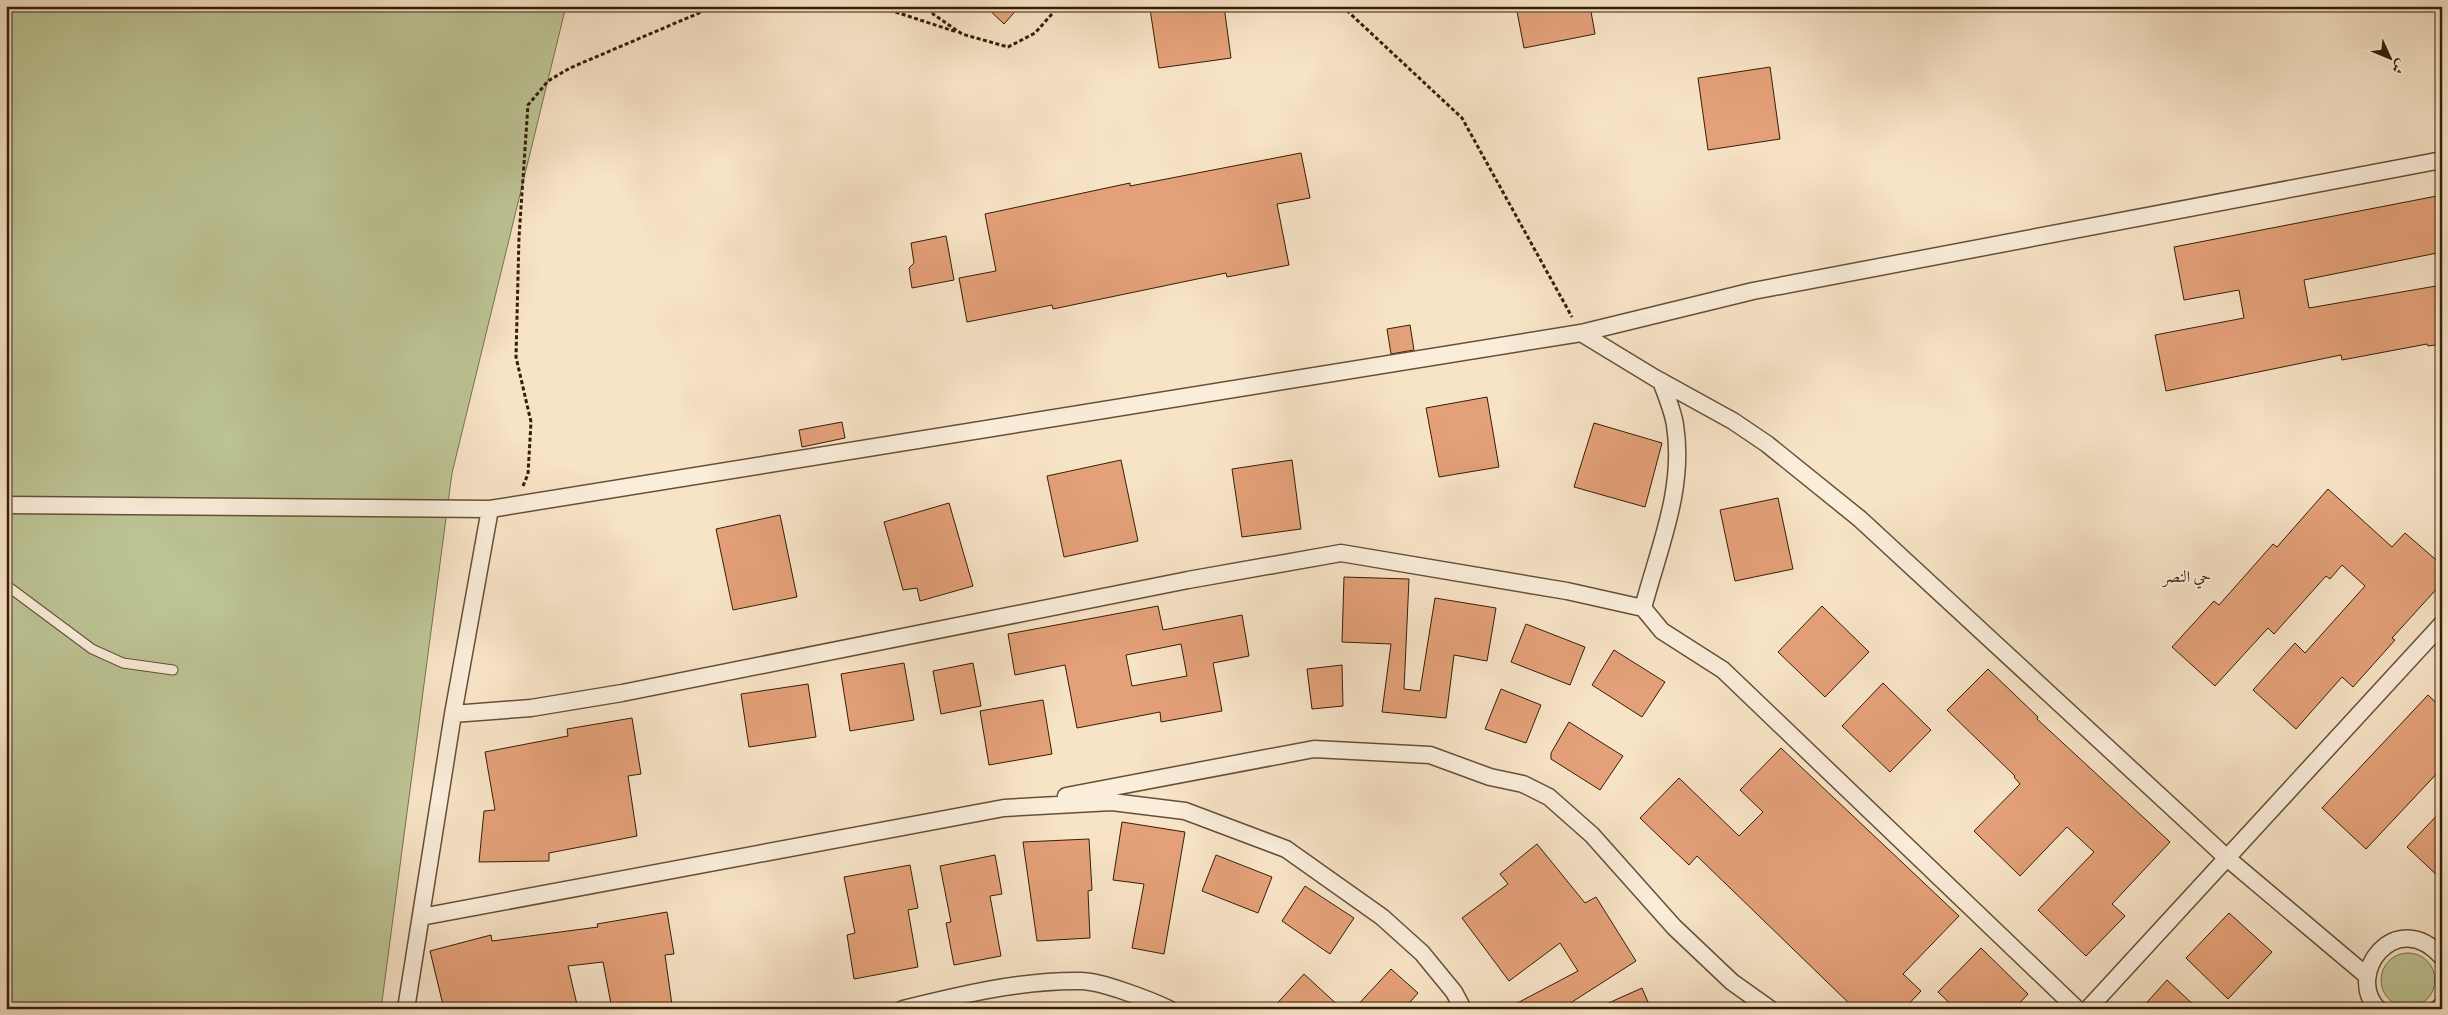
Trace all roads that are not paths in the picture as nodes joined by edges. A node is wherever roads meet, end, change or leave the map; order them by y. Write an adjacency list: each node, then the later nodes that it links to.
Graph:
1 (2442, 160): 2 (street)
2 (1581, 333): 3 (street); 5 (street)
3 (1661, 382): 7 (street); 12 (street)
4 (6, 505): 5 (street)
5 (490, 509): 10 (street)
6 (8, 590): 9 (lane)
7 (1644, 608): 10 (street); 22 (street)
8 (2442, 624): 12 (street)
9 (173, 670)
10 (453, 714): 13 (street)
11 (1004, 808): 13 (street); 20 (street); 21 (street)
12 (2227, 858): 15 (street); 23 (street)
13 (421, 916): 17 (street)
14 (2442, 957): 15 (street)
15 (2367, 976): 24 (street)
16 (2442, 1005): 25 (street)
17 (406, 1009)
18 (903, 1009): 19 (street)
19 (1169, 1009)
20 (1463, 1009)
21 (1770, 1009)
22 (2077, 1009)
23 (2088, 1009)
24 (2378, 1009)
25 (2438, 1009)

